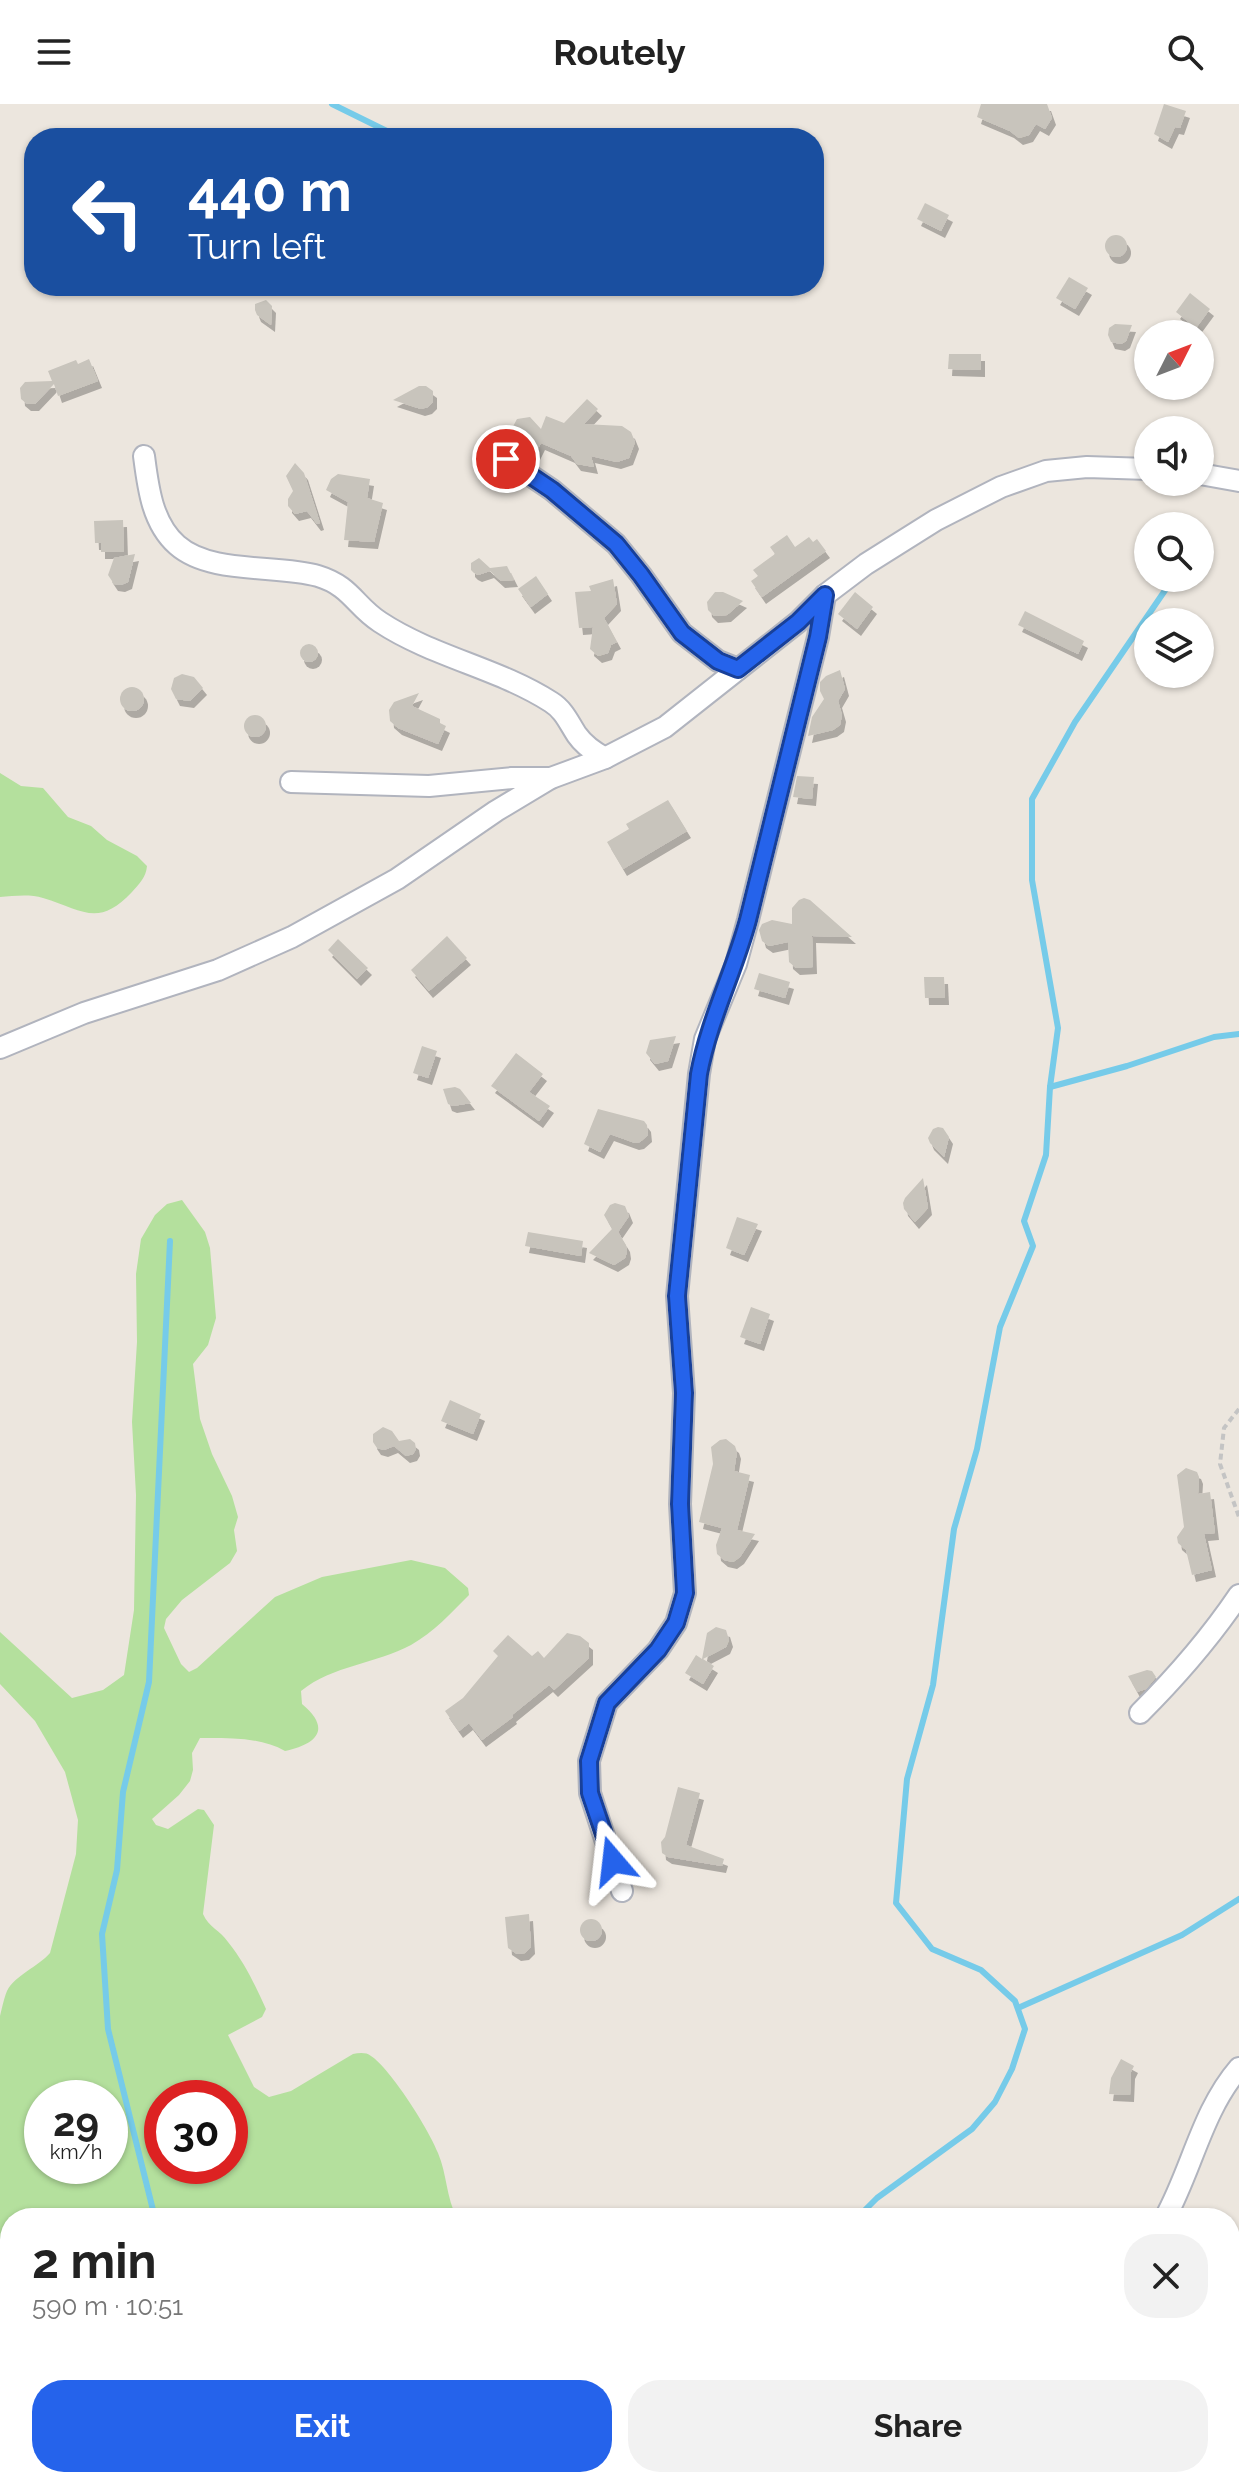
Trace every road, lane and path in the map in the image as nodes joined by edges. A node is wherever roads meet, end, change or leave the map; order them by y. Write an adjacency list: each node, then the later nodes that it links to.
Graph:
1 (144, 456): 8 (street)
2 (506, 459): 7 (street)
3 (1134, 469): 6 (street)
4 (1214, 477): 5 (street)
5 (1239, 481)
6 (825, 595): 7 (street); 16 (street)
7 (738, 669): 8 (street)
8 (605, 758): 9 (street)
9 (551, 778): 10 (street); 11 (street)
10 (291, 782)
11 (0, 1048)
12 (1239, 1409): 13 (path)
13 (1239, 1517)
14 (1239, 1595): 15 (street)
15 (1140, 1713)
16 (622, 1891)
17 (1239, 2068): 18 (street)
18 (1169, 2208)

